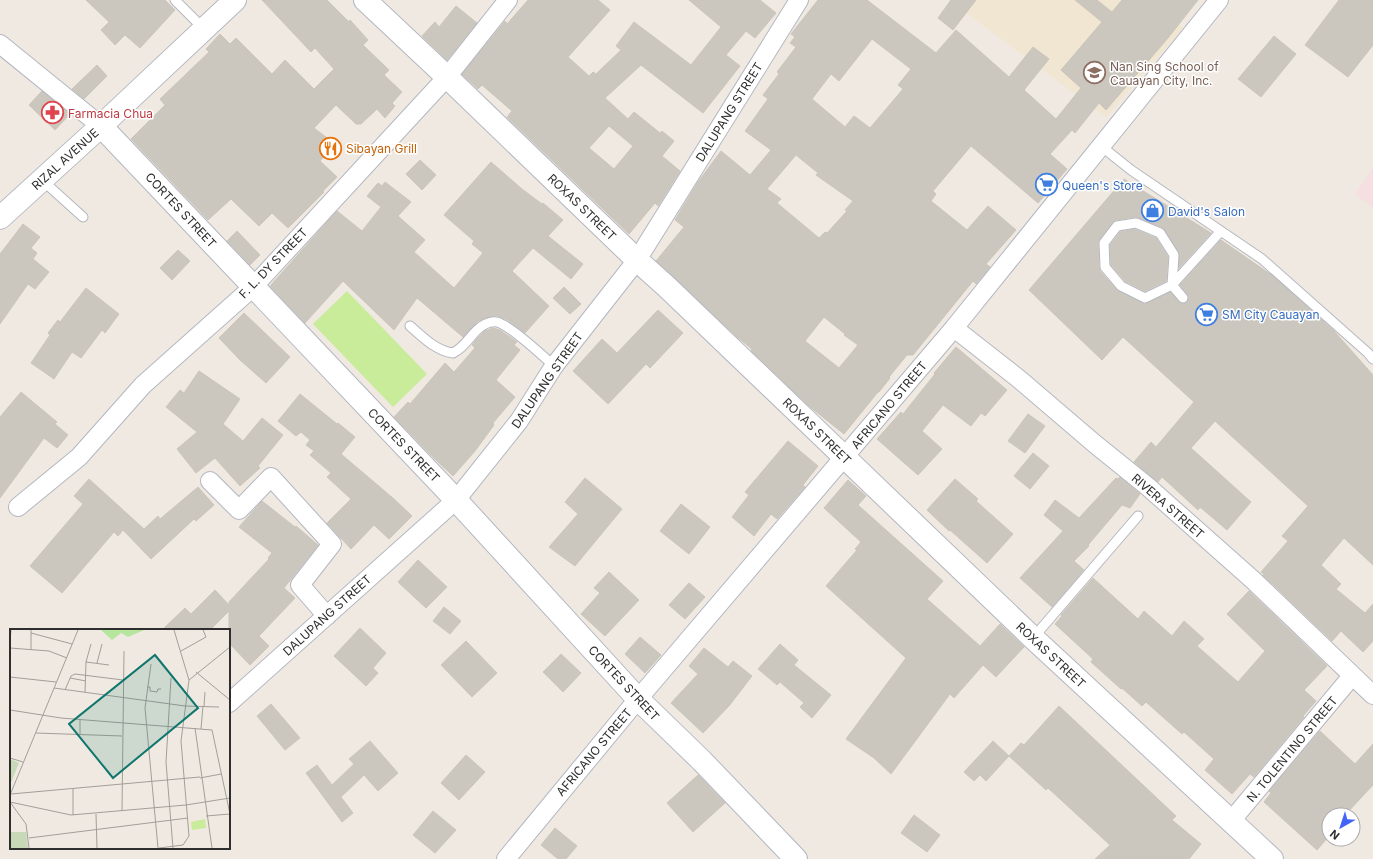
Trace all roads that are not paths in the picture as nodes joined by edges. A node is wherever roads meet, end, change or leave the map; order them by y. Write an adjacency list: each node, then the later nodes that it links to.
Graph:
1 (176, 0): 7 (lane)
2 (235, 0): 7 (street, RIZAL AVENUE)
3 (365, 0): 9 (street, ROXAS STREET)
4 (508, 0): 9 (street, F. L. DY STREET)
5 (799, 0): 16 (street, DALUPANG STREET)
6 (1219, 0): 11 (street, AFRICANO STREET)
7 (204, 29): 10 (street, RIZAL AVENUE)
8 (0, 44): 10 (street, CORTES STREET)
9 (447, 76): 16 (street, ROXAS STREET); 18 (street, F. L. DY STREET)
10 (101, 126): 12 (street, RIZAL AVENUE); 18 (street, CORTES STREET)
11 (1101, 146): 15 (lane); 21 (street, AFRICANO STREET)
12 (42, 180): 13 (lane); 14 (street, RIZAL AVENUE)
13 (83, 216)
14 (0, 218)
15 (1221, 231): 17 (lane); 22 (lane)
16 (637, 260): 23 (street, DALUPANG STREET); 24 (street, ROXAS STREET)
17 (1172, 285): 17 (lane); 19 (lane)
18 (253, 287): 26 (street, CORTES STREET); 27 (street, F. L. DY STREET)
19 (1183, 298)
20 (410, 326): 23 (lane)
21 (954, 328): 24 (street, AFRICANO STREET); 31 (street, RIVERA STREET)
22 (1373, 359)
23 (554, 366): 26 (street, DALUPANG STREET)
24 (844, 458): 30 (street, ROXAS STREET); 33 (street, AFRICANO STREET)
25 (210, 481): 29 (street)
26 (456, 500): 29 (street, DALUPANG STREET); 33 (street, CORTES STREET)
27 (18, 507)
28 (1138, 516): 30 (lane)
29 (327, 616): 34 (street, DALUPANG STREET)
30 (1033, 638): 35 (street, ROXAS STREET)
31 (1352, 676): 32 (street, RIVERA STREET); 35 (street, N. TOLENTINO STREET)
32 (1373, 695)
33 (638, 699): 36 (street, AFRICANO STREET); 37 (street, CORTES STREET)
34 (230, 702)
35 (1231, 821): 38 (street, ROXAS STREET)
36 (506, 859)
37 (796, 859)
38 (1272, 859)

